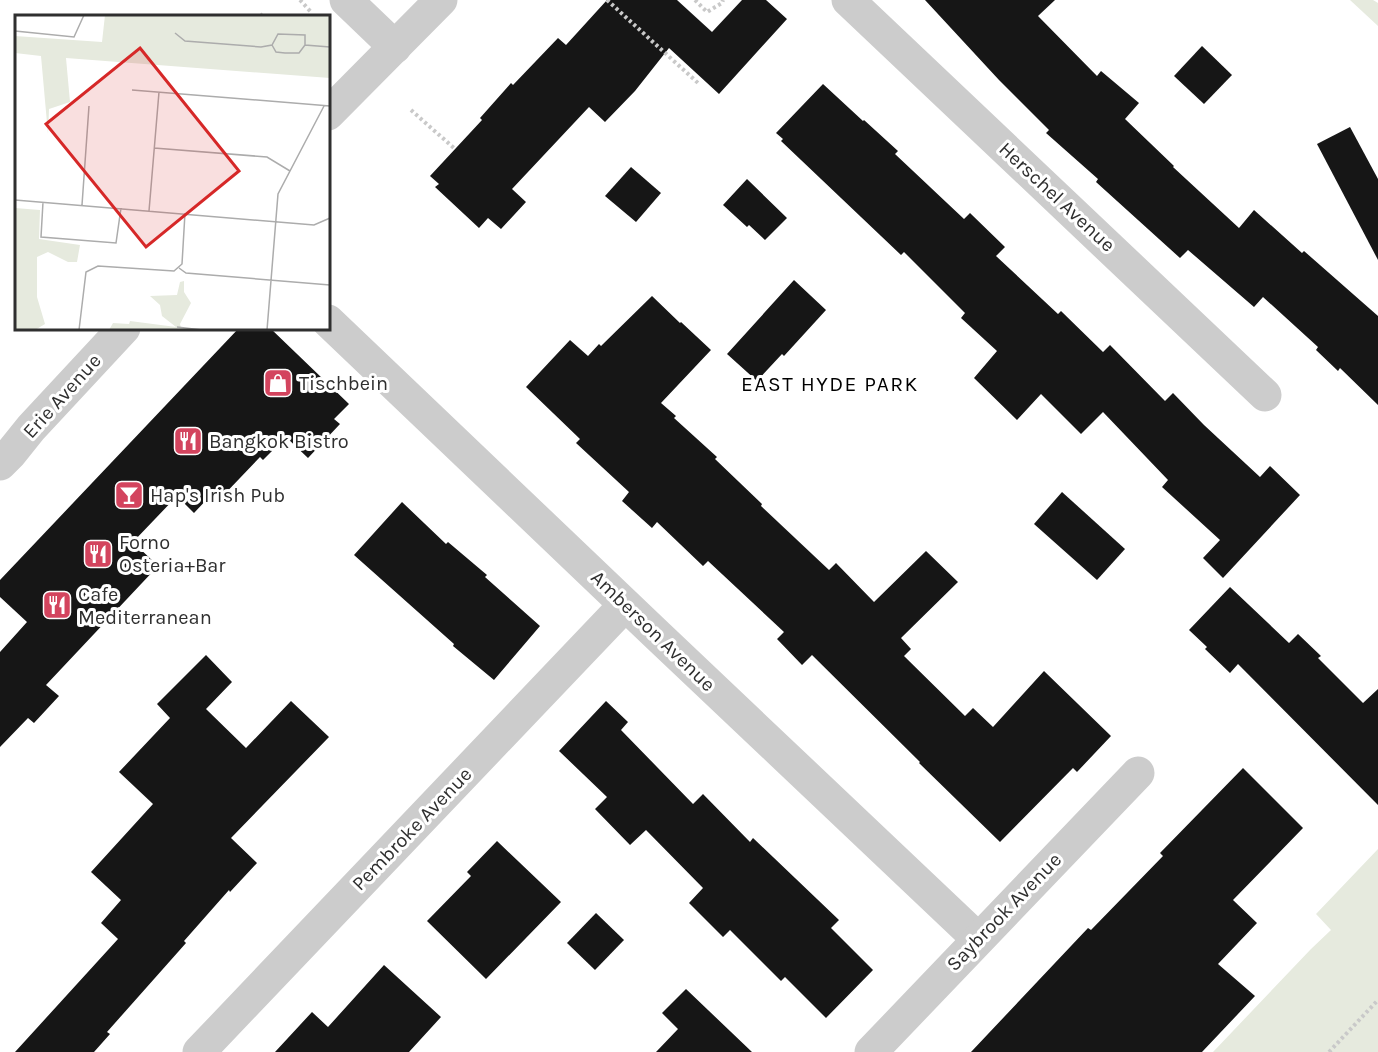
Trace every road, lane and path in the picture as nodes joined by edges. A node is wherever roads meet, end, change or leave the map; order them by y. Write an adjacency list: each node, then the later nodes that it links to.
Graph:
1 (300, 0): 8 (path)
2 (346, 0): 9 (street)
3 (441, 0): 9 (street)
4 (607, 0): 10 (path)
5 (695, 0): 6 (path)
6 (723, 0)
7 (848, 0): 16 (street, Herschel Avenue)
8 (315, 15)
9 (395, 47): 12 (street)
10 (698, 83)
11 (411, 110): 13 (path)
12 (330, 112)
13 (455, 149)
14 (330, 323): 18 (street, Amberson Avenue)
15 (122, 330): 17 (street, Erie Avenue)
16 (1265, 395)
17 (4, 453)
18 (625, 605): 20 (street, Amberson Avenue); 22 (street, Pembroke Avenue)
19 (1138, 773): 20 (street, Saybrook Avenue)
20 (978, 939): 23 (street, Saybrook Avenue)
21 (1378, 1000): 24 (path)
22 (199, 1052)
23 (871, 1052)
24 (1329, 1052)

